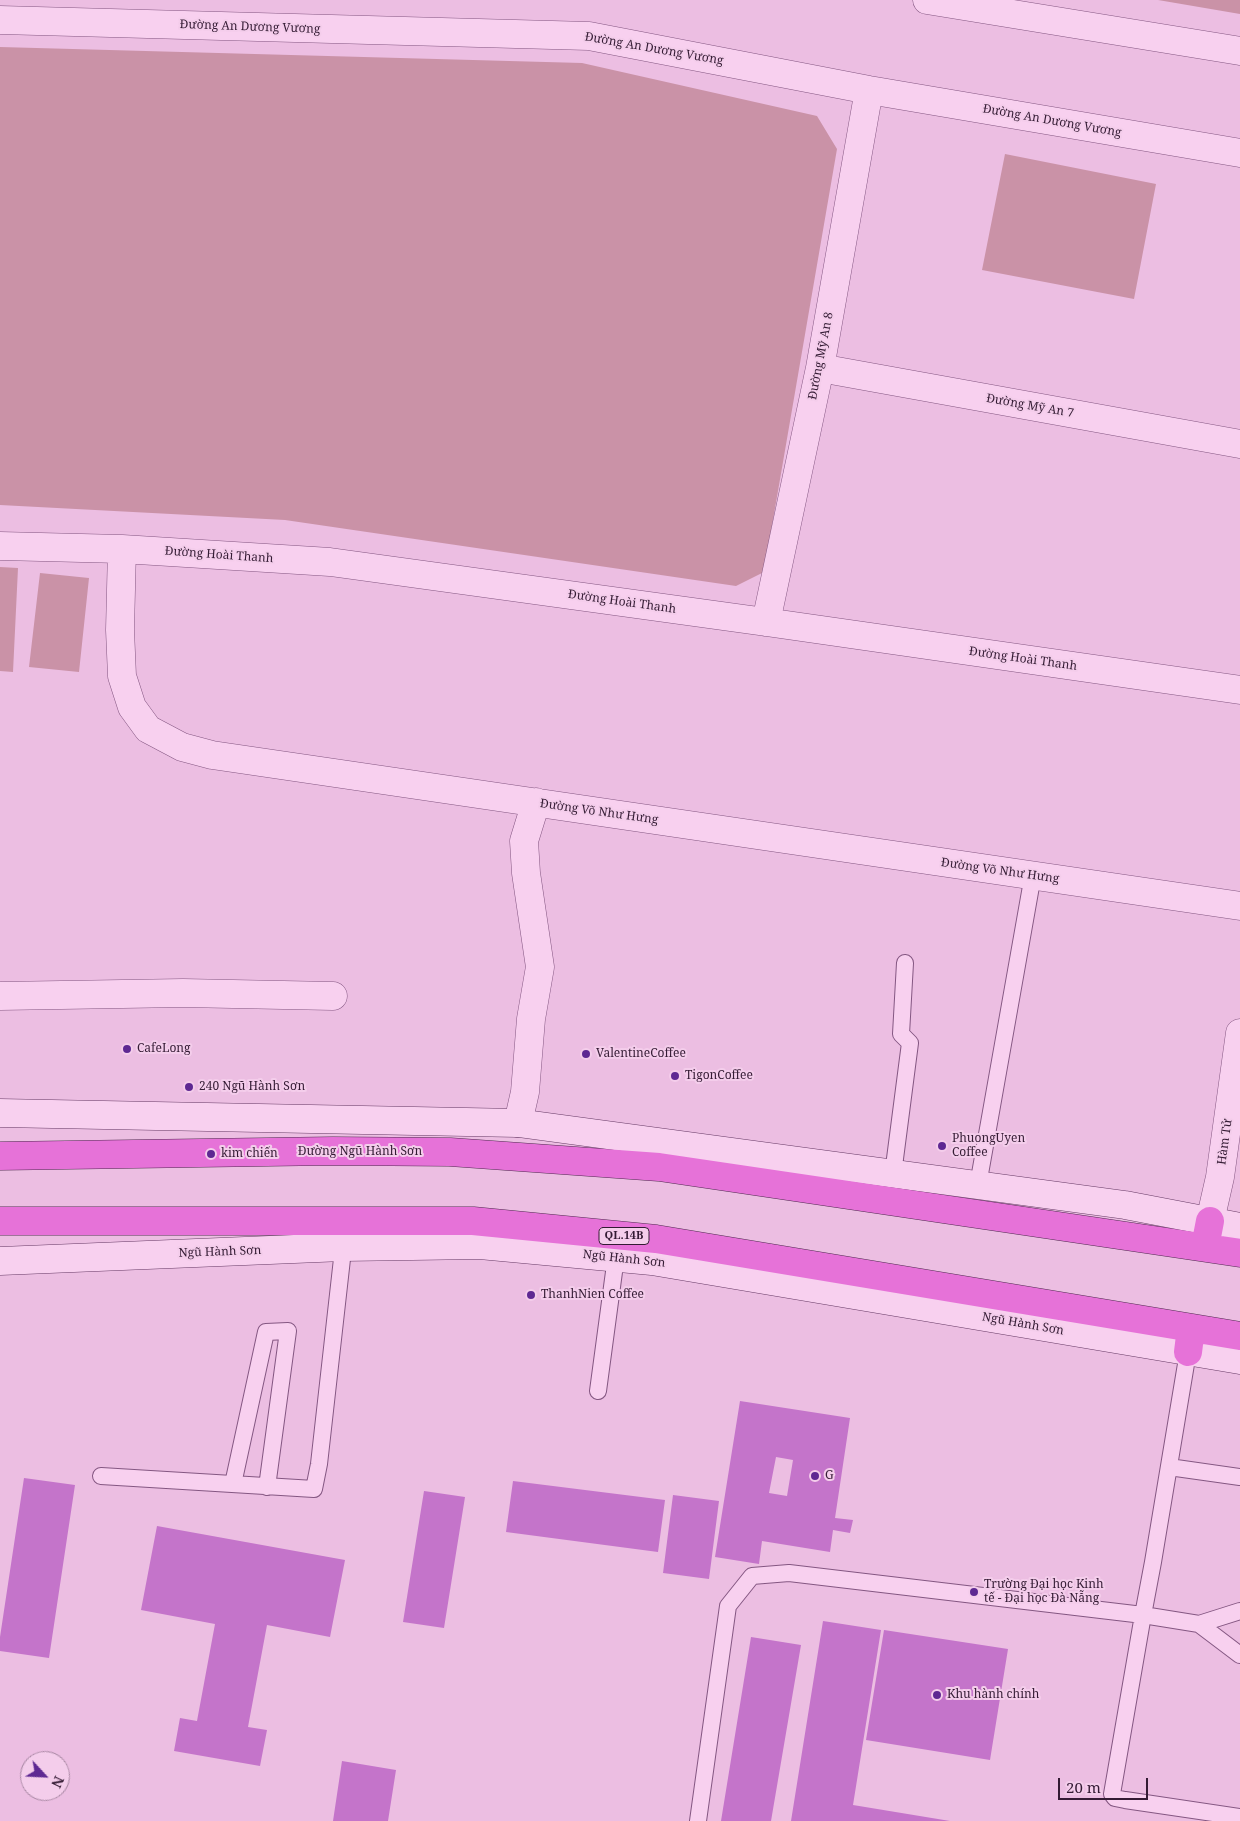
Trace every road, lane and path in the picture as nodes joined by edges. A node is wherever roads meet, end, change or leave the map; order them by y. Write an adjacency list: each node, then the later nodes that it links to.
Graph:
1 (927, 0): 3 (street)
2 (0, 20): 4 (street, Đường An Dương Vương)
3 (1240, 52)
4 (869, 90): 5 (street, Đường An Dương Vương); 6 (street, Đường Mỹ An 8)
5 (1240, 153)
6 (820, 368): 7 (street, Đường Mỹ An 7); 10 (street, Đường Mỹ An 8)
7 (1240, 444)
8 (0, 546): 9 (street, Đường Hoài Thanh)
9 (122, 549): 10 (street, Đường Hoài Thanh); 12 (street, Đường Võ Như Hưng)
10 (766, 622): 11 (street, Đường Hoài Thanh)
11 (1240, 690)
12 (536, 802): 13 (street, Đường Võ Như Hưng); 20 (street)
13 (1032, 875): 14 (street, Đường Võ Như Hưng); 23 (lane)
14 (1240, 906)
15 (905, 963): 22 (lane)
16 (0, 996): 17 (street)
17 (333, 996)
18 (1240, 1033): 27 (street, Hàm Tử)
19 (0, 1112): 20 (street)
20 (518, 1123): 22 (street)
21 (0, 1156): 27 (highway, Đường Ngũ Hành Sơn)
22 (893, 1174): 23 (street)
23 (978, 1185): 27 (street)
24 (0, 1221): 26 (highway, Ngũ Hành Sơn / QL.14B)
25 (1240, 1227): 27 (street)
26 (345, 1234): 29 (street, Ngũ Hành Sơn); 30 (street, Ngũ Hành Sơn); 32 (highway, Ngũ Hành Sơn / QL.14B); 39 (lane)
27 (1208, 1234): 28 (highway)
28 (1240, 1253)
29 (616, 1257): 32 (street, Ngũ Hành Sơn); 34 (lane)
30 (0, 1262)
31 (1240, 1336): 32 (highway, Ngũ Hành Sơn / QL.14B)
32 (1189, 1340): 33 (street, Ngũ Hành Sơn); 35 (lane)
33 (1240, 1360)
34 (598, 1391)
35 (1169, 1467): 37 (lane); 41 (lane)
36 (101, 1476): 38 (lane)
37 (1240, 1477)
38 (233, 1484): 39 (lane); 39 (lane)
39 (267, 1487)
40 (1240, 1611): 42 (lane)
41 (1143, 1615): 42 (lane); 44 (lane); 45 (lane)
42 (1199, 1624): 43 (lane)
43 (1240, 1655)
44 (1240, 1817)
45 (698, 1821)

